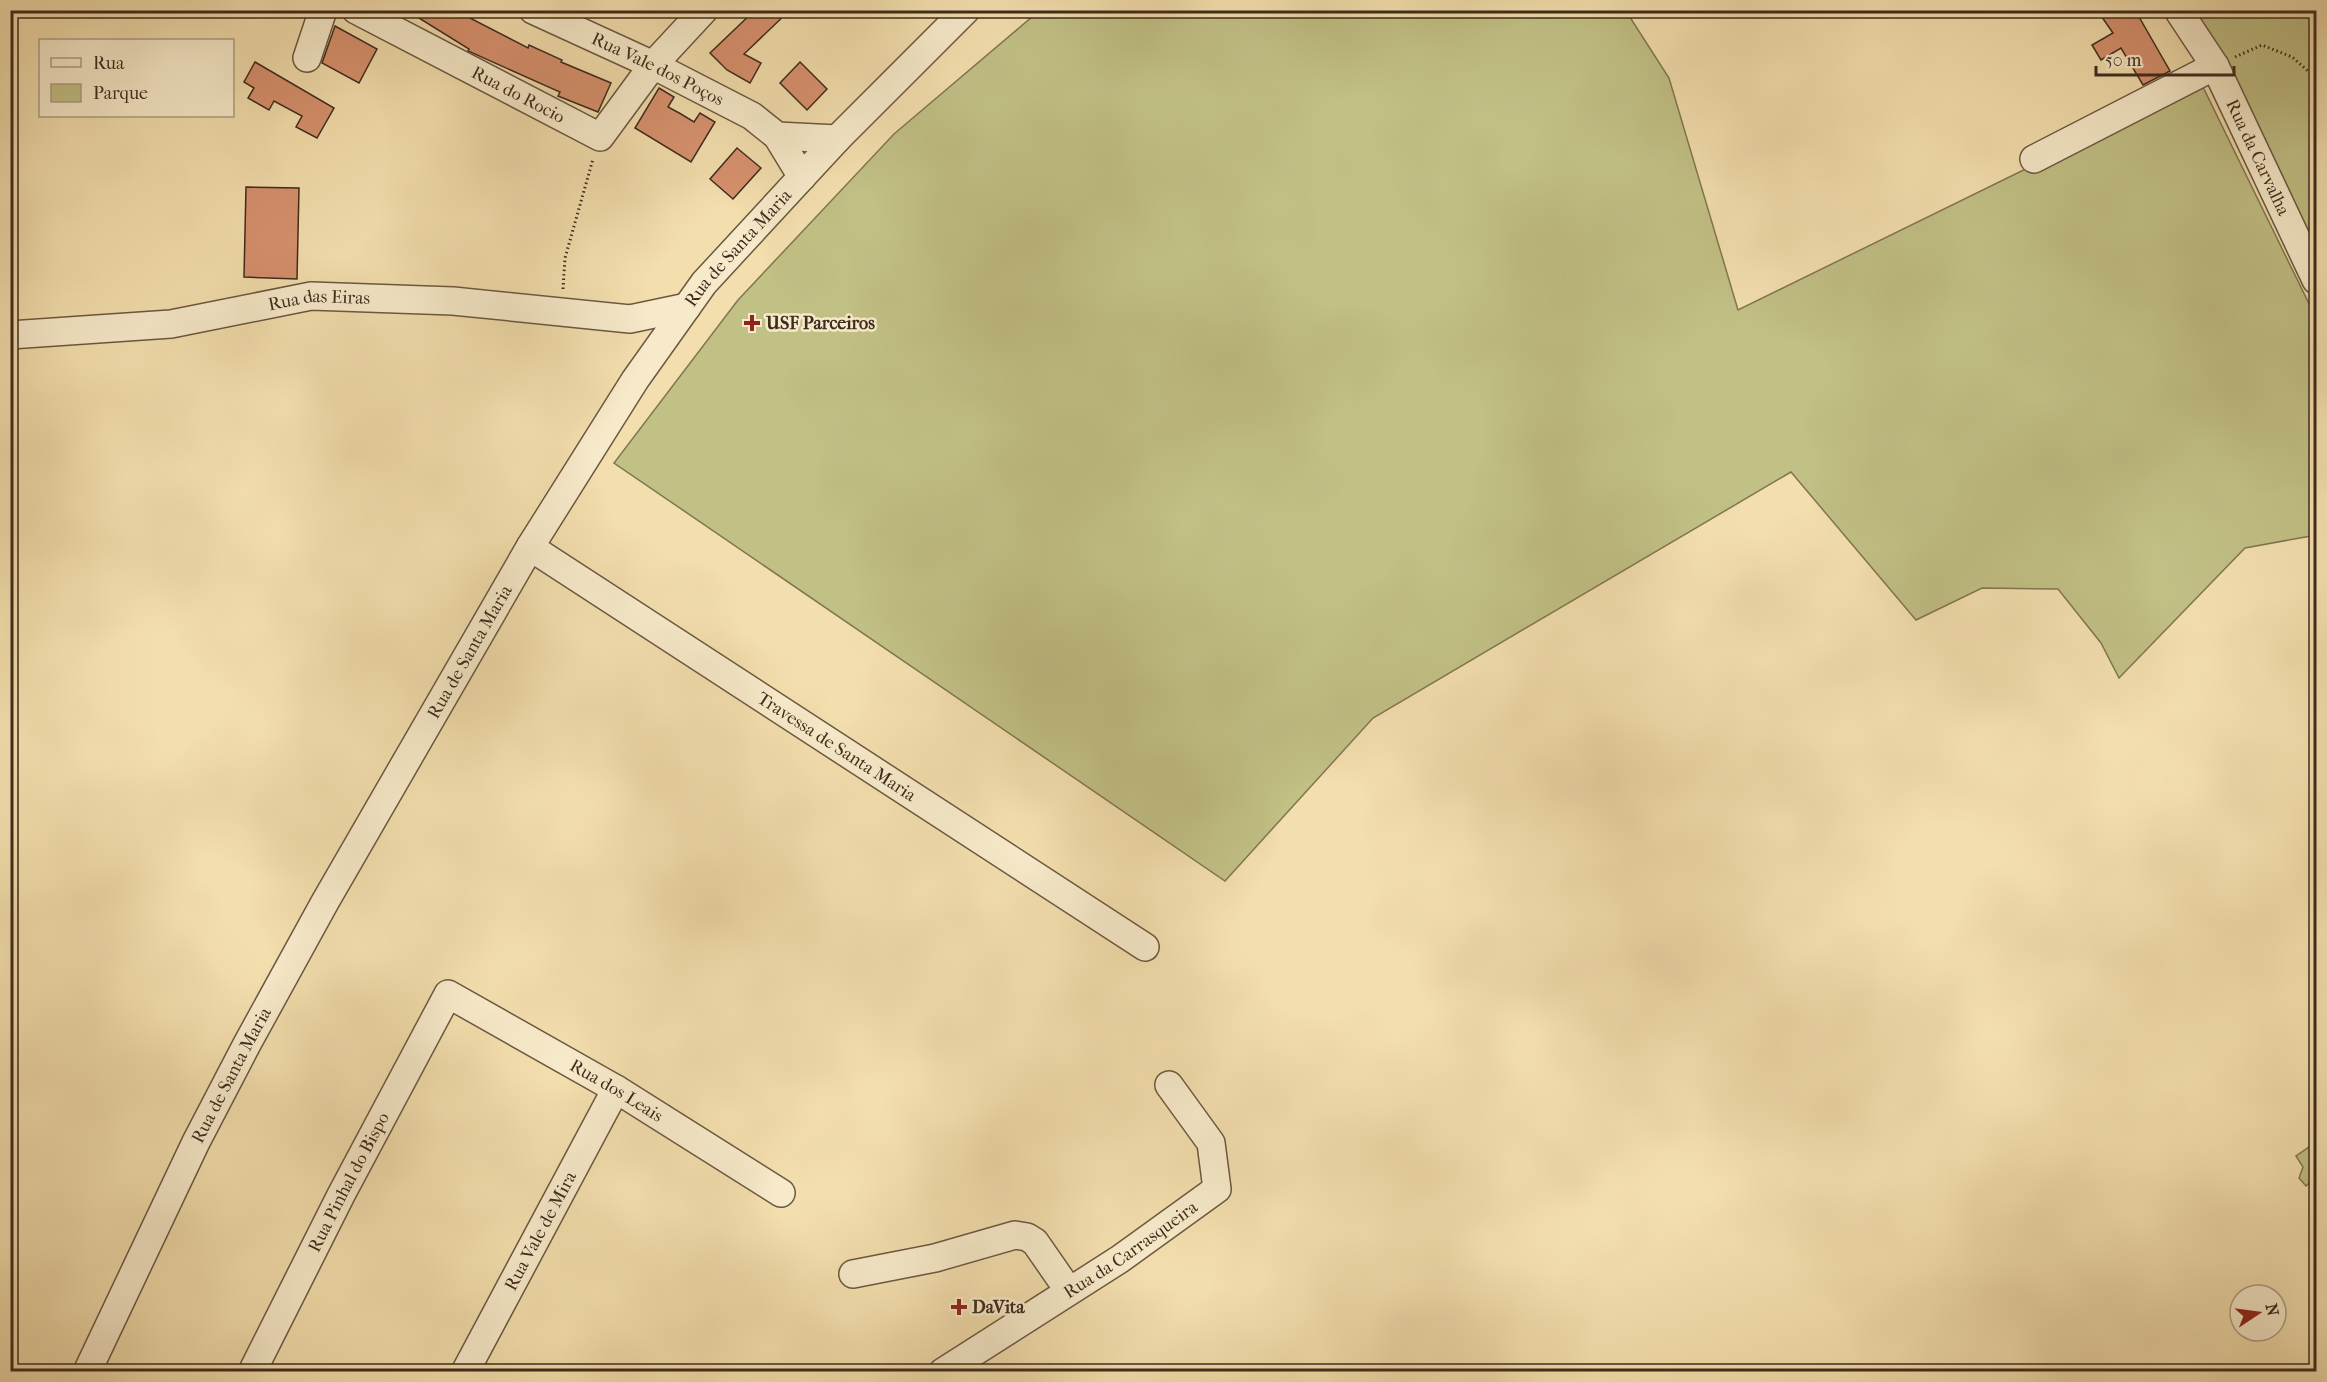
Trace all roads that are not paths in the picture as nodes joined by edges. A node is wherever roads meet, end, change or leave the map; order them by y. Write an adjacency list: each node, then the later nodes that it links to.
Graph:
1 (323, 10): 7 (street)
2 (356, 10): 8 (street, Rua do Rocio)
3 (533, 10): 8 (street, Rua Vale dos Poços)
4 (704, 10): 8 (street)
5 (966, 10): 11 (street, Rua de Santa Maria)
6 (2178, 10): 9 (street, Rua da Carvalha)
7 (308, 58)
8 (653, 64): 10 (street, Rua Vale dos Poços)
9 (2215, 66): 12 (street); 14 (street, Rua da Carvalha)
10 (777, 136): 11 (street); 13 (street, Rua Vale dos Poços)
11 (837, 139): 13 (street, Rua de Santa Maria)
12 (2034, 159)
13 (802, 177): 15 (street, Rua de Santa Maria)
14 (2316, 280)
15 (687, 307): 16 (street, Rua das Eiras); 18 (street, Rua de Santa Maria)
16 (630, 319): 17 (street, Rua das Eiras); 18 (street)
17 (10, 335)
18 (662, 344): 19 (street, Rua de Santa Maria)
19 (530, 547): 20 (street, Travessa de Santa Maria); 27 (street, Rua de Santa Maria)
20 (1145, 947)
21 (448, 994): 23 (street, Rua dos Leais); 28 (street, Rua Pinhal do Bispo)
22 (1169, 1085): 26 (street, Rua da Carrasqueira)
23 (616, 1089): 24 (street, Rua dos Leais); 29 (street, Rua Vale de Mira)
24 (781, 1193)
25 (853, 1274): 26 (street)
26 (1069, 1291): 30 (street, Rua da Carrasqueira)
27 (87, 1371)
28 (252, 1371)
29 (465, 1371)
30 (943, 1371)

